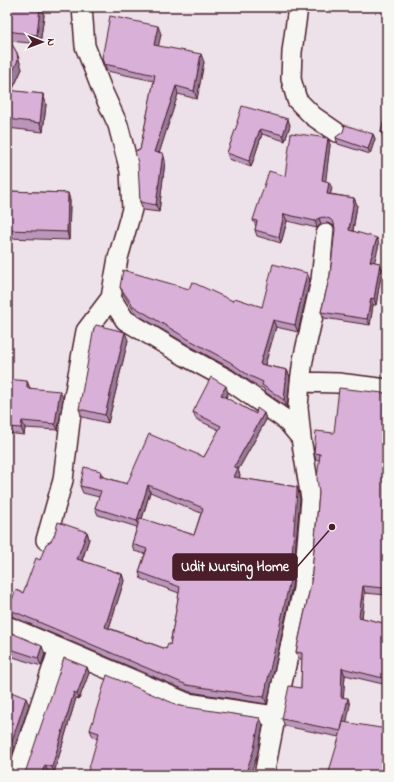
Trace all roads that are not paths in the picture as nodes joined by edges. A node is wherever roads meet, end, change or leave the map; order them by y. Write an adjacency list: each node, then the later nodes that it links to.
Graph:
1 (82, 7): 5 (street)
2 (298, 7): 3 (street)
3 (336, 132)
4 (326, 234): 6 (street)
5 (111, 298): 8 (street); 9 (street)
6 (300, 382): 7 (street); 8 (street)
7 (387, 389)
8 (301, 438): 12 (street)
9 (46, 540)
10 (7, 626): 11 (street)
11 (59, 648): 12 (street); 13 (street)
12 (276, 716): 14 (street)
13 (17, 775)
14 (264, 775)

